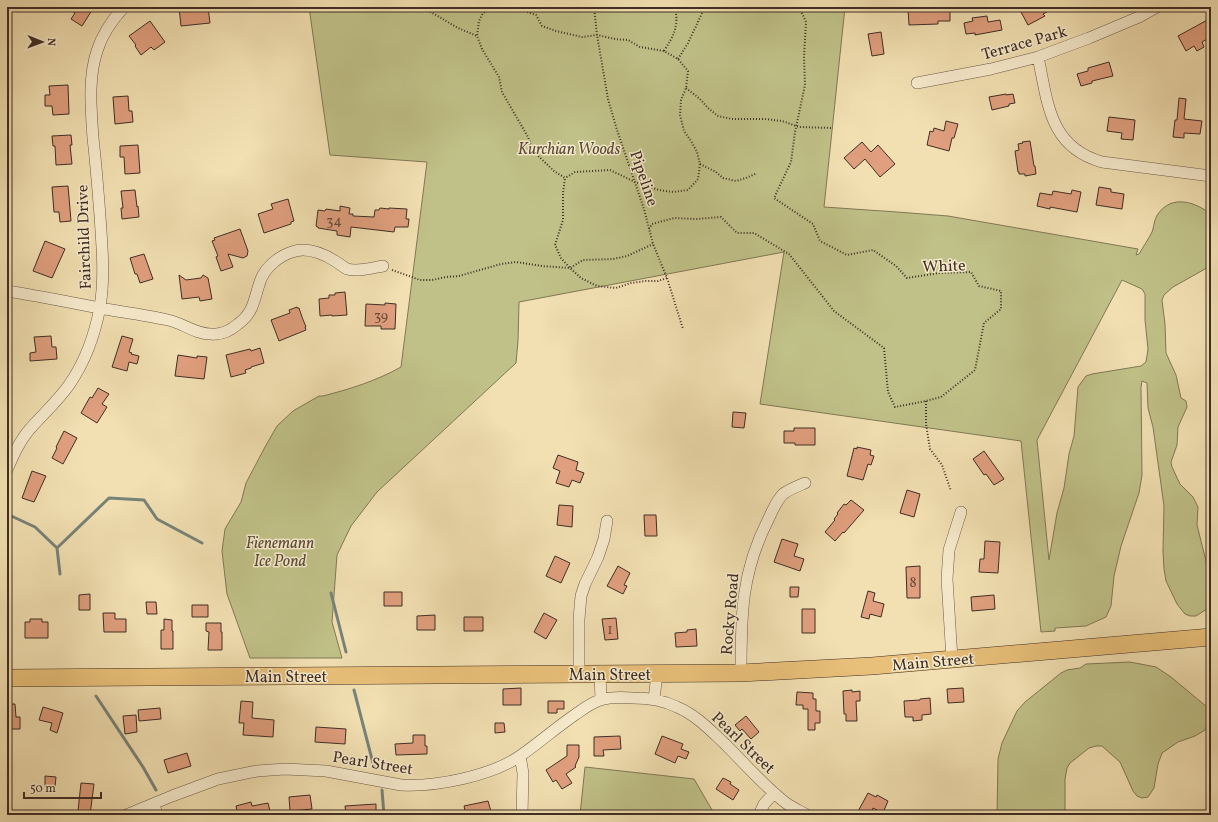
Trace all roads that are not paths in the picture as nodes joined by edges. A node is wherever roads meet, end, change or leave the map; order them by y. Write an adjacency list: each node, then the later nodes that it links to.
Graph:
1 (124, 7): 8 (street, Fairchild Drive)
2 (1157, 7): 3 (street, Terrace Park)
3 (1038, 57): 4 (street, Terrace Park); 5 (street)
4 (917, 82)
5 (1211, 176)
6 (383, 266): 8 (street)
7 (7, 291): 8 (street)
8 (100, 308): 9 (street, Fairchild Drive)
9 (7, 470)
10 (805, 483): 15 (street, Rocky Road)
11 (961, 512): 14 (street)
12 (607, 521): 16 (street)
13 (1211, 637): 14 (main road, Main Street)
14 (952, 659): 15 (main road, Main Street)
15 (741, 673): 18 (main road, Main Street)
16 (579, 674): 17 (main road, Main Street); 19 (main road, Main Street)
17 (600, 674): 18 (main road, Main Street); 21 (street)
18 (657, 674): 20 (street)
19 (7, 678)
20 (654, 699): 21 (street, Pearl Street); 23 (street, Pearl Street)
21 (601, 700): 22 (street, Pearl Street)
22 (520, 756): 24 (street, Pearl Street); 27 (street)
23 (774, 793): 28 (street); 29 (street, Pearl Street)
24 (154, 804): 25 (street, Pearl Street); 26 (street)
25 (126, 815)
26 (157, 815)
27 (522, 815)
28 (759, 815)
29 (807, 815)

